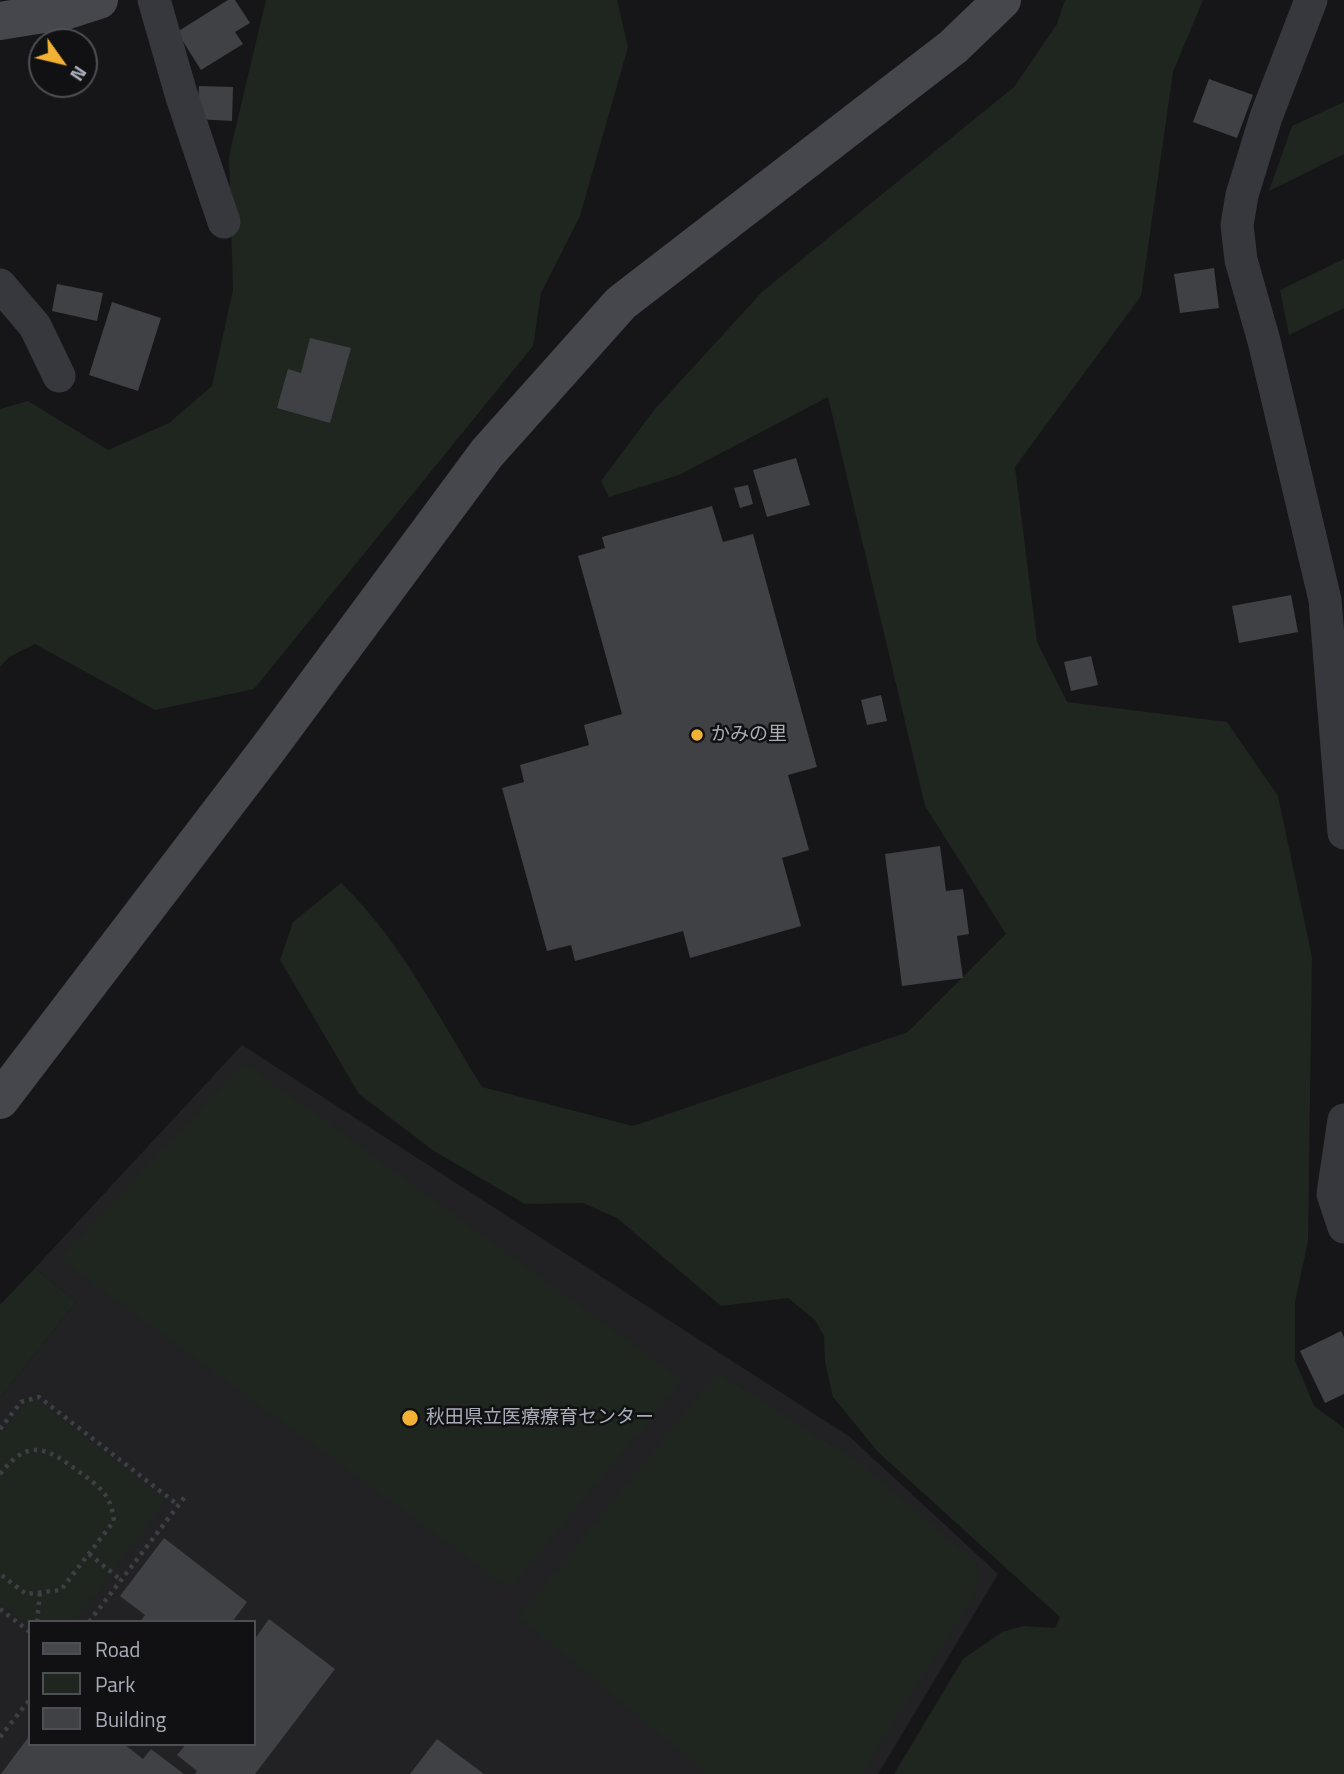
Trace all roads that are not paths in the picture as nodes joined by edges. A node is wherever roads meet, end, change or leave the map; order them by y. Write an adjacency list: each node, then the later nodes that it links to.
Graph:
1 (99, 0): 5 (street)
2 (154, 0): 6 (street)
3 (1002, 0): 11 (street)
4 (1311, 0): 9 (street)
5 (0, 21)
6 (224, 222)
7 (0, 285): 8 (street)
8 (59, 376)
9 (1335, 595): 10 (street)
10 (1344, 833)
11 (0, 1100)
12 (1344, 1120): 13 (street)
13 (1338, 1193): 14 (street)
14 (1344, 1227)

